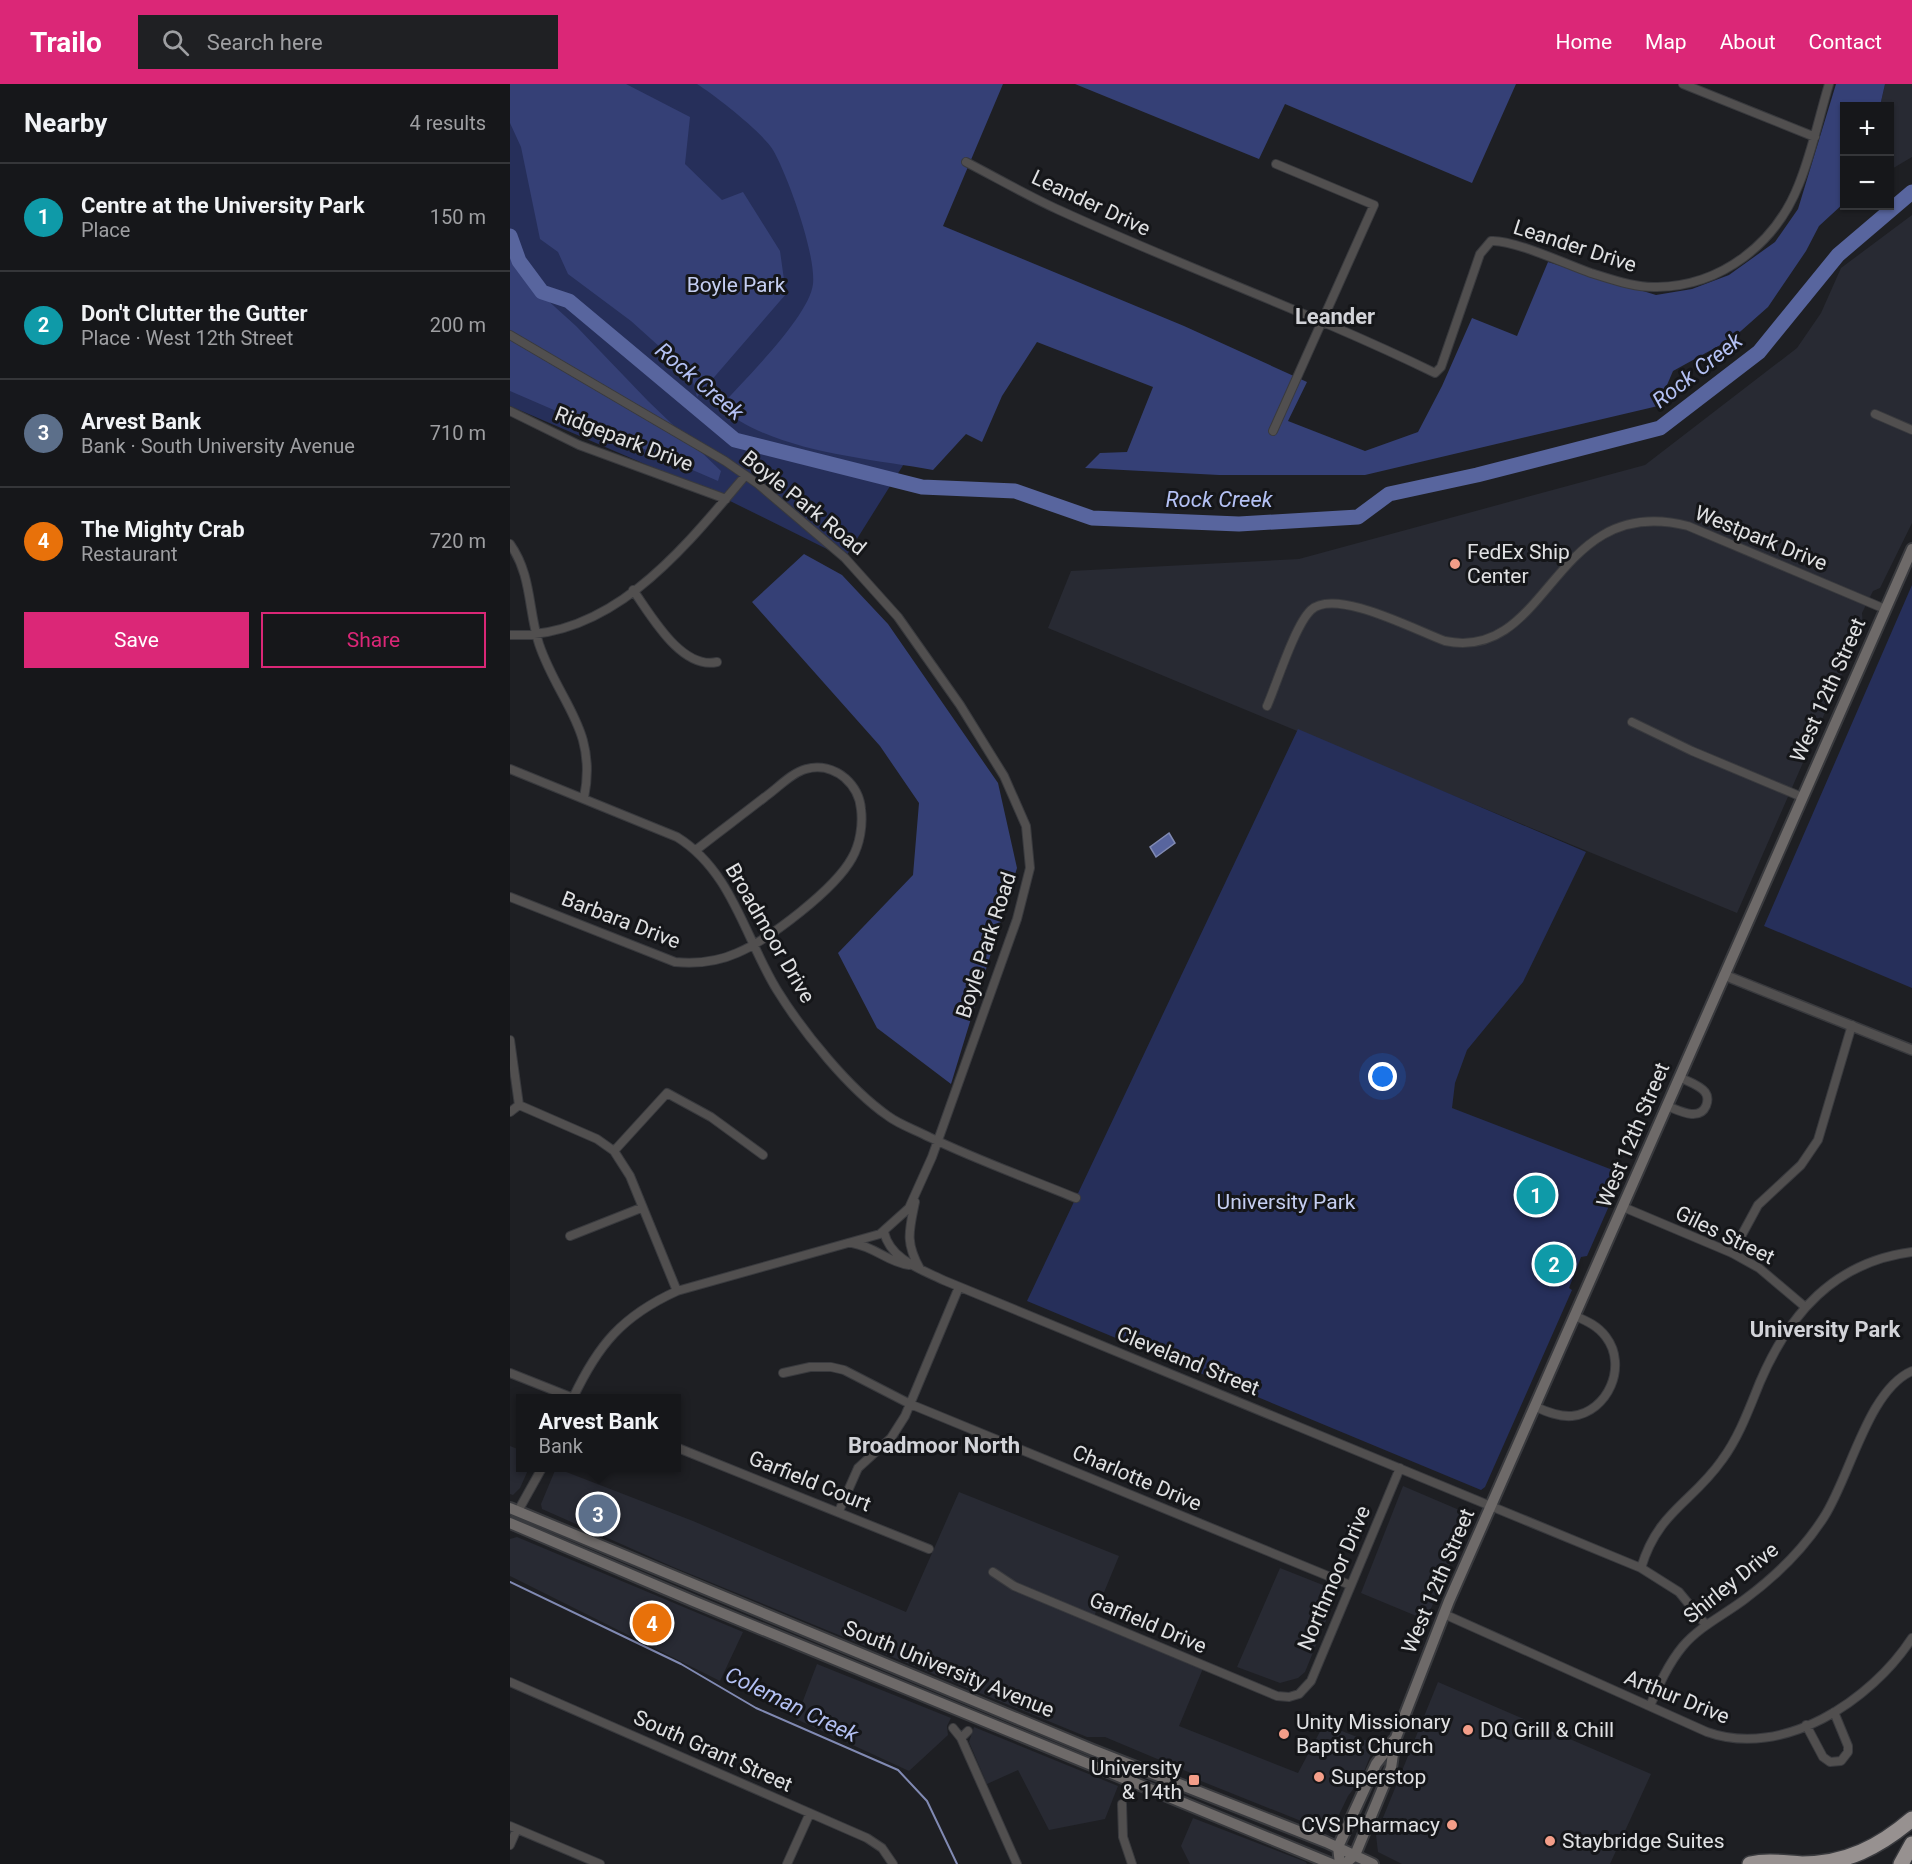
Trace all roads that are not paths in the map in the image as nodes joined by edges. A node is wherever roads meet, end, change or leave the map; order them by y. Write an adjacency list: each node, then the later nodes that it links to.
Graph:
1 (1683, 84): 3 (street)
2 (1829, 84): 3 (street, Leander Drive)
3 (1815, 137): 6 (street, Leander Drive)
4 (966, 162): 6 (street, Leander Drive)
5 (1276, 164): 6 (street)
6 (1323, 322): 10 (street)
7 (510, 335): 12 (street, Boyle Park Road)
8 (510, 411): 13 (street, Ridgepark Drive)
9 (1875, 414): 11 (street)
10 (1273, 430)
11 (1912, 430)
12 (745, 476): 13 (street); 37 (street, Boyle Park Road)
13 (726, 499): 16 (street)
14 (510, 544): 19 (street)
15 (1912, 549): 17 (main road, West 12th Street)
16 (633, 590): 19 (street); 20 (street)
17 (1885, 609): 21 (street, Westpark Drive); 24 (main road, West 12th Street)
18 (510, 635): 19 (street)
19 (538, 635): 25 (street)
20 (717, 662)
21 (1267, 706)
22 (1632, 722): 24 (street)
23 (510, 769): 25 (street, Broadmoor Drive)
24 (1802, 797): 29 (main road, West 12th Street)
25 (584, 798): 26 (street, Broadmoor Drive)
26 (696, 850): 28 (street, Broadmoor Drive); 28 (street, Barbara Drive)
27 (510, 897): 28 (street, Barbara Drive)
28 (754, 944): 37 (street, Broadmoor Drive)
29 (1724, 975): 30 (street); 33 (main road, West 12th Street)
30 (1852, 1025): 32 (street); 48 (street)
31 (510, 1040): 34 (street)
32 (1912, 1050)
33 (1679, 1077): 35 (main road, West 12th Street); 35 (street)
34 (519, 1105): 36 (street); 38 (street)
35 (1667, 1106): 42 (main road, West 12th Street)
36 (510, 1112)
37 (938, 1141): 40 (street, Boyle Park Road); 41 (street, Broadmoor Drive)
38 (614, 1151): 39 (street); 43 (street)
39 (763, 1155)
40 (915, 1198): 44 (street, Boyle Park Road); 50 (street)
41 (1076, 1198)
42 (1623, 1208): 48 (street, Giles Street); 54 (main road, West 12th Street)
43 (641, 1209): 45 (street); 52 (street)
44 (884, 1232): 46 (street, Boyle Park Road); 49 (street, Cleveland Street)
45 (570, 1236)
46 (848, 1242): 49 (street); 52 (street, Boyle Park Road)
47 (1912, 1252): 53 (street)
48 (1732, 1253): 53 (street, Giles Street)
49 (909, 1264): 50 (street, Cleveland Street)
50 (920, 1269): 51 (street, Cleveland Street)
51 (959, 1287): 60 (street); 63 (street, Cleveland Street)
52 (677, 1292): 59 (street, Boyle Park Road)
53 (1804, 1306): 70 (street)
54 (1575, 1316): 61 (main road, West 12th Street); 61 (street)
55 (1912, 1371): 74 (street, Shirley Drive)
56 (510, 1373): 58 (street)
57 (783, 1373): 60 (street, Charlotte Drive)
58 (563, 1394)
59 (575, 1394)
60 (910, 1404): 67 (street); 72 (street, Charlotte Drive)
61 (1536, 1407): 65 (main road, West 12th Street)
62 (681, 1449): 67 (street, Garfield Court)
63 (1400, 1468): 65 (street, Cleveland Street); 72 (street, Northmoor Drive)
64 (539, 1472): 66 (street)
65 (1492, 1506): 70 (street, Cleveland Street); 73 (main road, West 12th Street)
66 (514, 1509): 68 (street); 91 (main road, South University Avenue)
67 (840, 1511): 69 (street, Garfield Court)
68 (510, 1523): 98 (main road, South University Avenue)
69 (929, 1549)
70 (1641, 1568): 74 (street, Cleveland Street)
71 (993, 1572): 77 (street, Garfield Drive)
72 (1350, 1585): 77 (street, Northmoor Drive)
73 (1444, 1614): 78 (street, Arthur Drive); 84 (main road, West 12th Street)
74 (1706, 1625): 78 (street, Shirley Drive)
75 (1912, 1638): 79 (street, Arthur Drive)
76 (510, 1682): 86 (street, South Grant Street)
77 (1294, 1696)
78 (1650, 1706): 80 (street, Arthur Drive)
79 (1834, 1712): 80 (street, Arthur Drive); 80 (street)
80 (1806, 1725)
81 (953, 1728): 83 (street)
82 (968, 1731): 83 (street)
83 (961, 1738): 96 (street)
84 (1395, 1740): 91 (main road, West 12th Street); 92 (main road, West 12th Street)
85 (1122, 1804): 97 (street)
86 (810, 1813): 94 (street); 95 (street, South Grant Street)
87 (1912, 1819): 102 (highway)
88 (513, 1827): 90 (street); 93 (street)
89 (1912, 1844): 103 (highway)
90 (510, 1845)
91 (1338, 1847): 92 (main road, South University Avenue); 99 (main road)
92 (1355, 1855): 100 (main road, West 12th Street); 101 (main road, South University Avenue)
93 (600, 1864)
94 (787, 1864)
95 (893, 1864)
96 (1017, 1864)
97 (1132, 1864)
98 (1332, 1864)
99 (1340, 1864)
100 (1345, 1864)
101 (1373, 1864)
102 (1750, 1864)
103 (1901, 1864)

